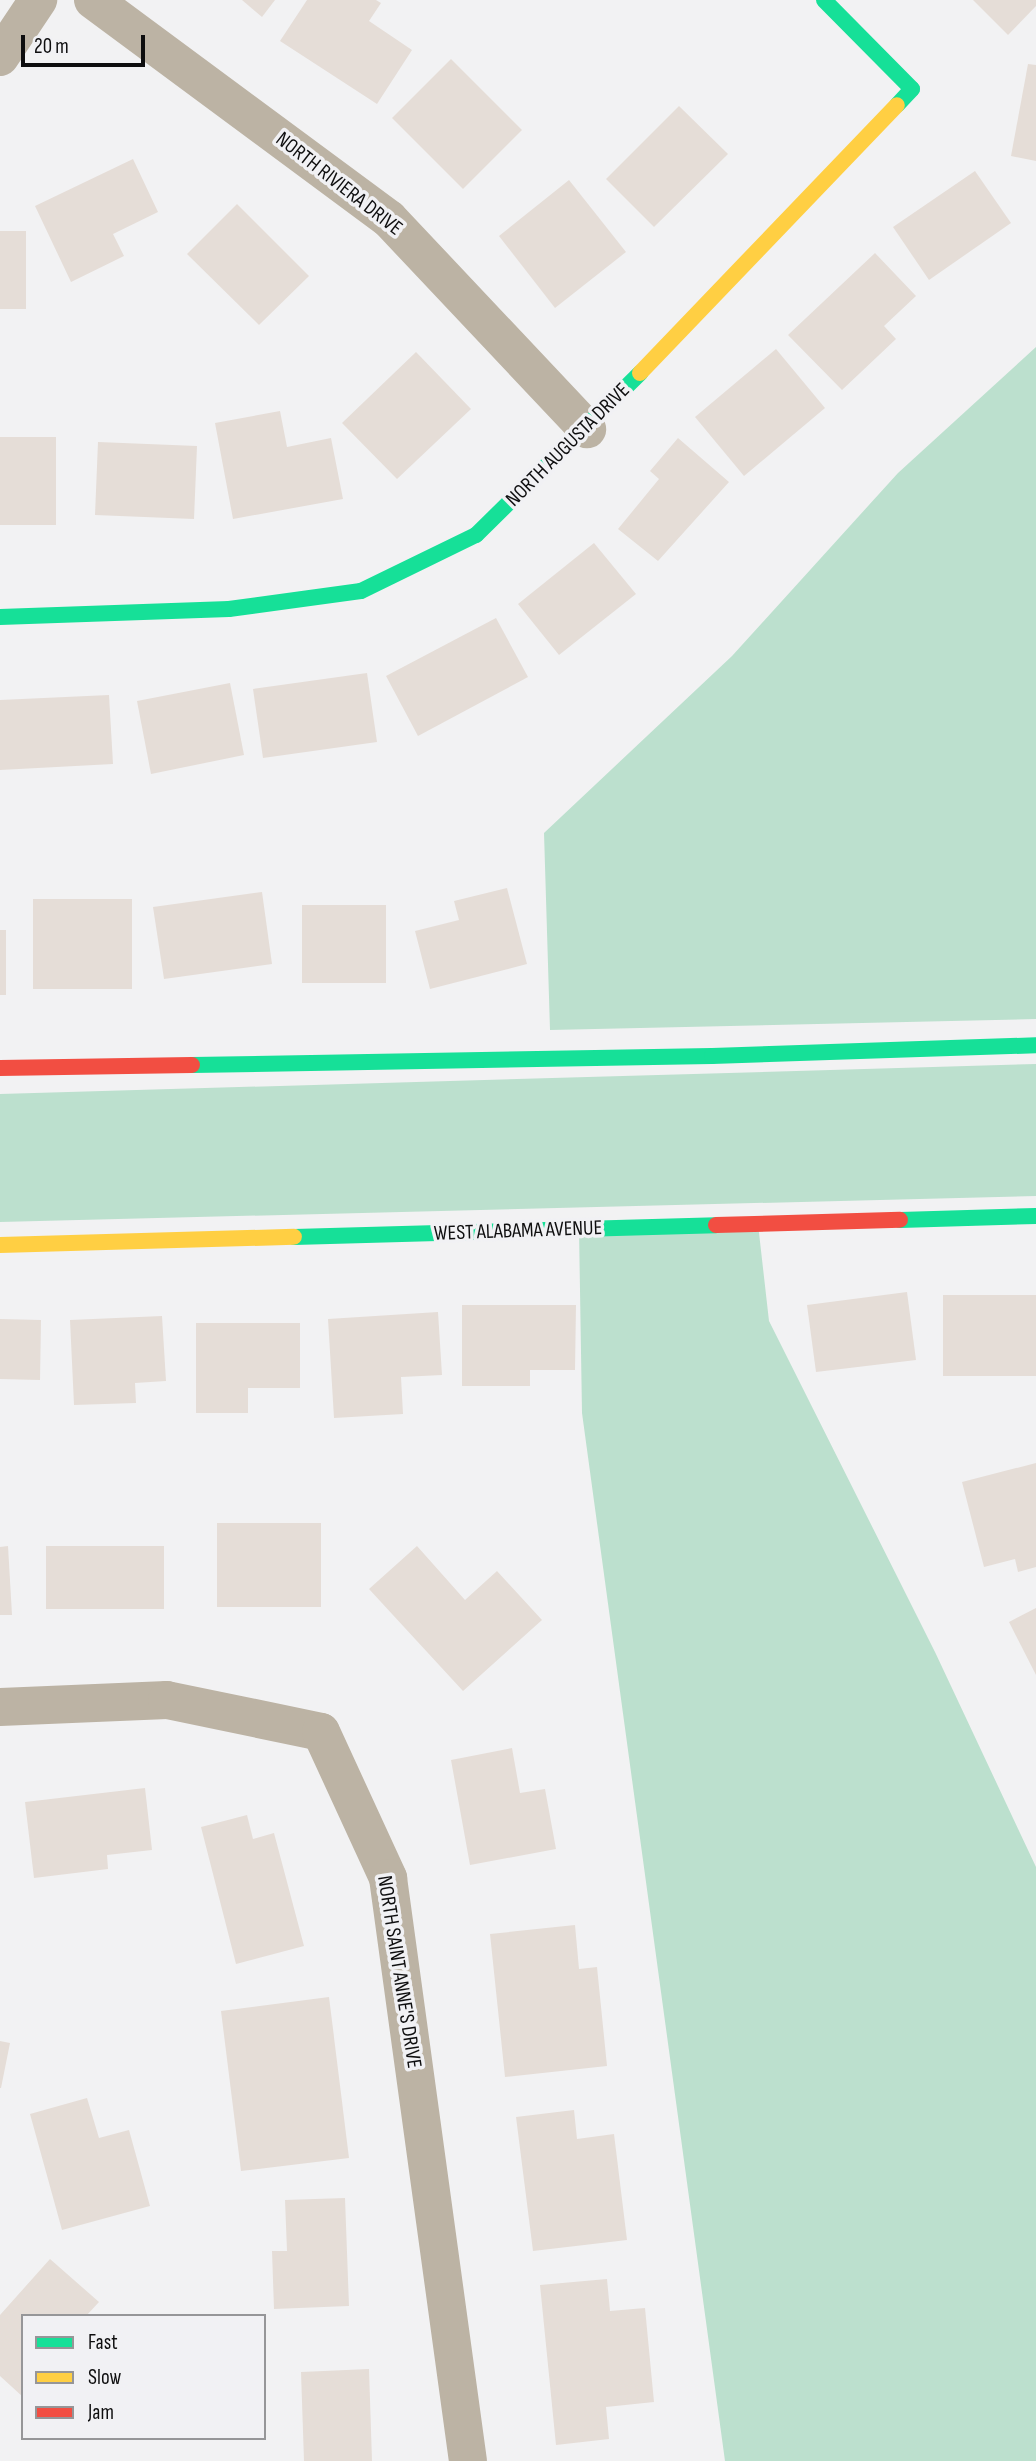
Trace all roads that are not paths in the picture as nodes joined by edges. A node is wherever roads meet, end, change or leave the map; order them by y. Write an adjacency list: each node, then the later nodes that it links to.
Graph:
1 (38, 0): 4 (street)
2 (93, 0): 5 (street, NORTH RIVIERA DRIVE)
3 (824, 0): 5 (street, NORTH AUGUSTA DRIVE)
4 (0, 57)
5 (587, 429): 6 (street, NORTH AUGUSTA DRIVE)
6 (0, 617)
7 (1036, 1045): 8 (street)
8 (0, 1068)
9 (1036, 1216): 10 (street, WEST ALABAMA AVENUE)
10 (0, 1245)
11 (0, 1707): 12 (street, NORTH SAINT ANNE'S DRIVE)
12 (468, 2461)

